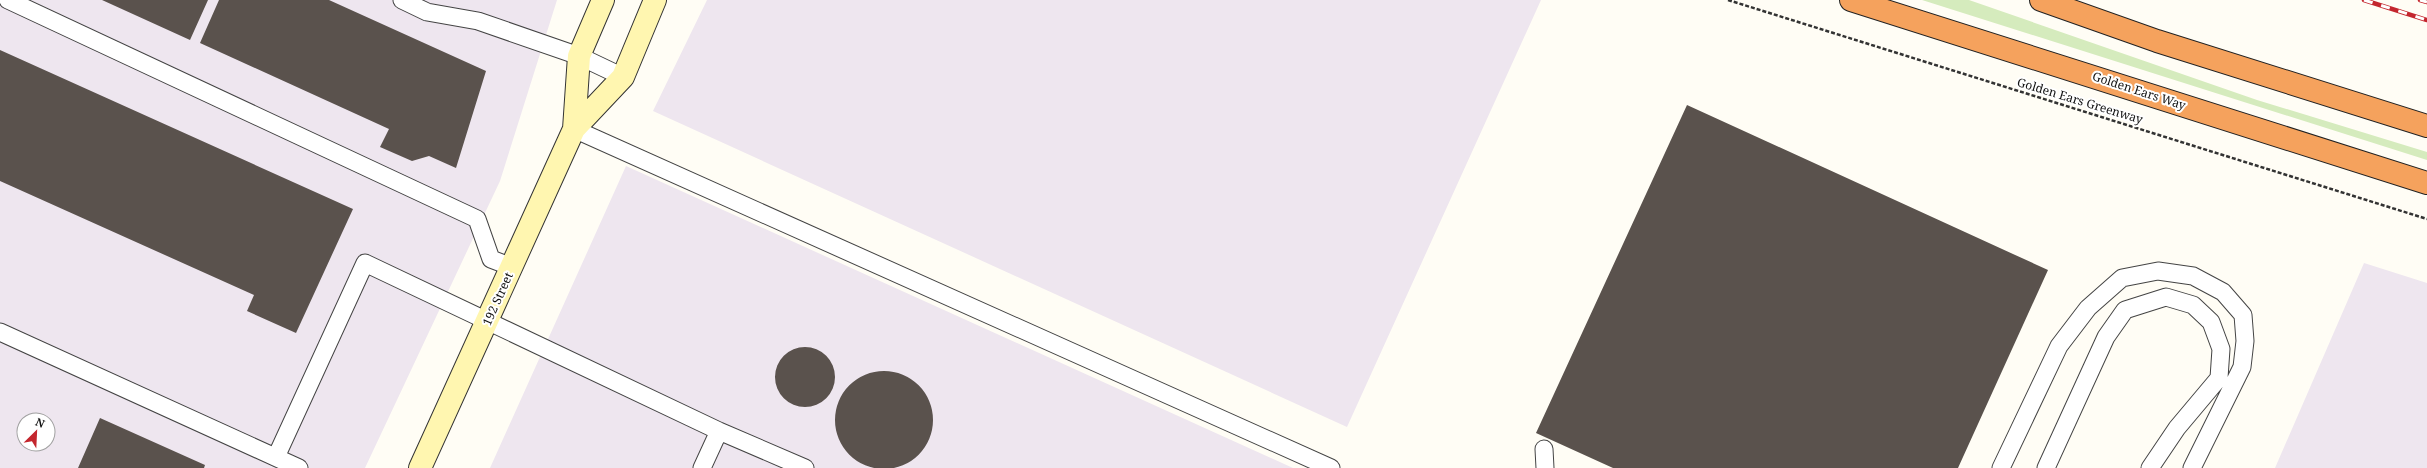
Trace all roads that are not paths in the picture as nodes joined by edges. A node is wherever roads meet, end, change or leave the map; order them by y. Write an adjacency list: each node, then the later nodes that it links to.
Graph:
1 (8, 0): 12 (lane)
2 (402, 0): 7 (lane)
3 (603, 0): 7 (main road, 192 Street)
4 (655, 0): 8 (main road, 192 Street)
5 (1851, 0): 11 (highway, Golden Ears Way)
6 (2040, 0): 9 (highway)
7 (579, 56): 8 (lane); 10 (main road, 192 Street)
8 (622, 77): 10 (main road, 192 Street)
9 (2427, 126)
10 (574, 129): 12 (main road, 192 Street); 22 (lane)
11 (2427, 182)
12 (512, 267): 13 (main road, 192 Street)
13 (488, 322): 15 (lane); 17 (lane); 19 (main road, 192 Street)
14 (0, 332): 17 (lane)
15 (719, 431): 20 (lane); 21 (lane)
16 (1544, 449): 23 (lane)
17 (276, 457): 18 (lane)
18 (299, 468)
19 (420, 468)
20 (702, 468)
21 (805, 468)
22 (1331, 468)
23 (1545, 468)
24 (2001, 468): 27 (lane)
25 (2046, 468): 26 (lane)
26 (2150, 468)
27 (2192, 468)

